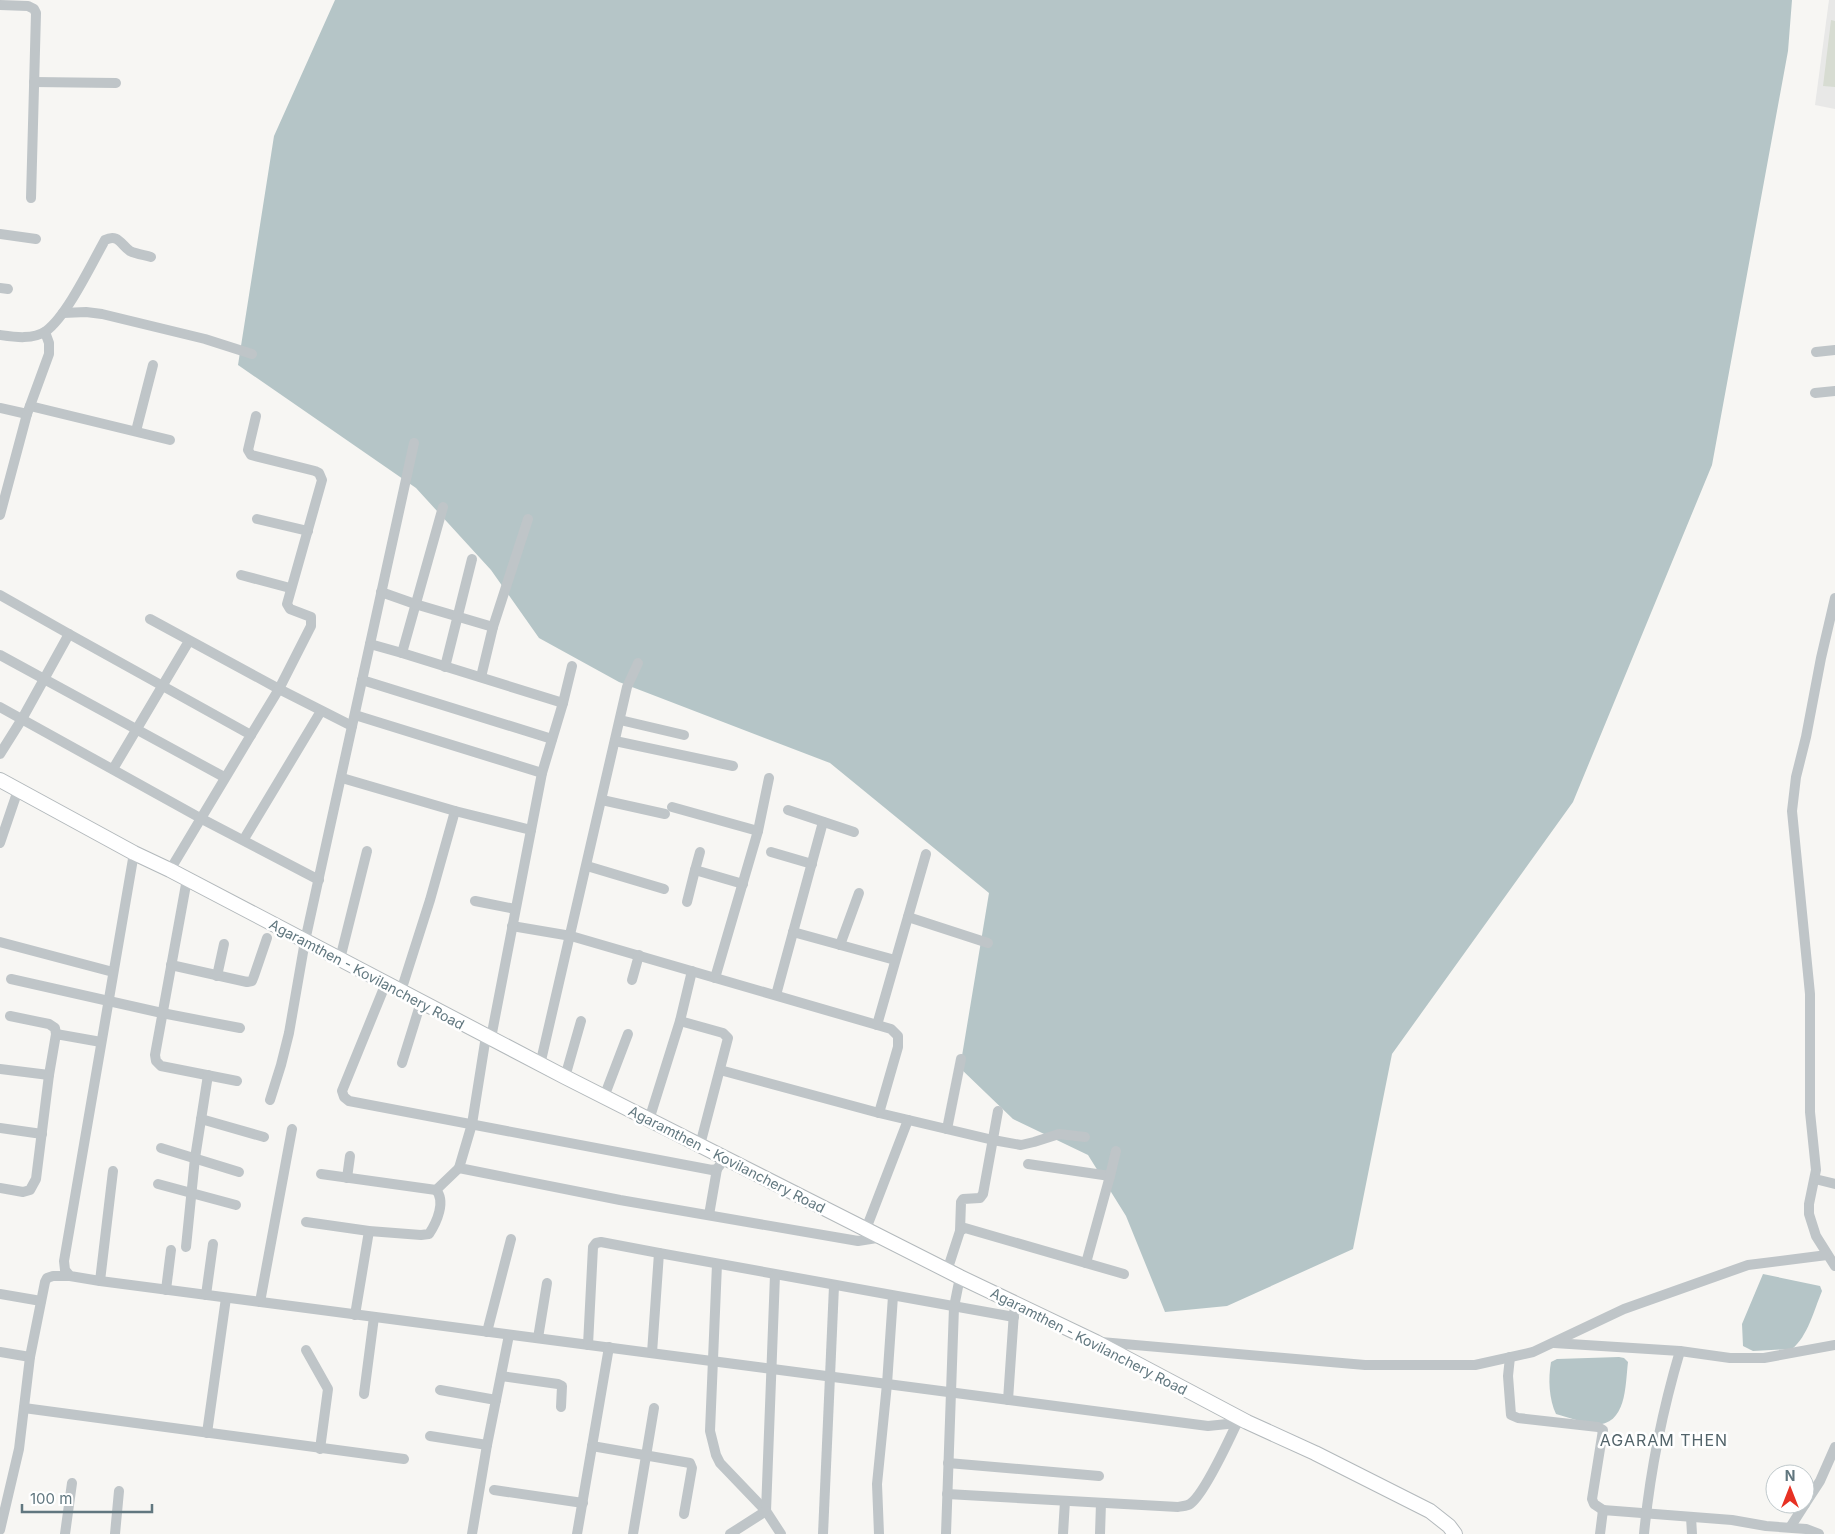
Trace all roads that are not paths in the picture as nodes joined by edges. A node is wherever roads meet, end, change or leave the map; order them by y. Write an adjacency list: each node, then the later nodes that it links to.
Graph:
1 (0, 5): 2 (street)
2 (34, 82): 3 (street); 4 (street)
3 (116, 83)
4 (32, 198)
5 (0, 234): 6 (street)
6 (36, 239)
7 (151, 256): 8 (street)
8 (63, 313): 9 (street); 13 (street)
9 (45, 332): 10 (street); 18 (street)
10 (0, 335)
11 (1835, 350): 12 (street)
12 (1816, 352)
13 (252, 354)
14 (153, 365): 20 (street)
15 (1835, 391): 16 (street)
16 (1815, 393)
17 (0, 408): 18 (street)
18 (28, 410): 20 (street); 24 (street)
19 (256, 416): 27 (street)
20 (136, 431): 21 (street)
21 (170, 440)
22 (414, 443): 31 (street)
23 (443, 507): 34 (street)
24 (0, 515)
25 (257, 519): 27 (street)
26 (528, 519): 37 (street)
27 (308, 532): 30 (street)
28 (472, 559): 35 (street)
29 (241, 575): 30 (street)
30 (290, 588): 50 (street)
31 (381, 592): 34 (street); 40 (street)
32 (0, 595): 38 (street)
33 (1835, 598): 170 (street)
34 (415, 604): 35 (street); 41 (street)
35 (458, 617): 37 (street); 45 (street)
36 (150, 619): 39 (street)
37 (494, 627): 46 (street)
38 (69, 634): 47 (street); 49 (street)
39 (189, 641): 49 (street); 50 (street)
40 (370, 644): 41 (street); 48 (street)
41 (402, 653): 45 (street)
42 (0, 655): 47 (street)
43 (638, 663): 55 (street)
44 (572, 666): 51 (street)
45 (446, 667): 46 (street)
46 (480, 677): 51 (street)
47 (45, 678): 54 (street); 57 (street)
48 (362, 680): 56 (street); 60 (street)
49 (162, 686): 57 (street); 58 (street)
50 (279, 689): 53 (street); 58 (street)
51 (563, 703): 60 (street)
52 (0, 707): 54 (street)
53 (321, 710): 56 (street); 79 (street)
54 (22, 719): 62 (street); 64 (street)
55 (620, 720): 59 (street); 61 (street)
56 (354, 721): 65 (street); 67 (street)
57 (138, 730): 64 (street); 66 (street)
58 (251, 735): 66 (street)
59 (684, 735)
60 (552, 739): 65 (street)
61 (615, 741): 63 (street); 71 (street)
62 (0, 754)
63 (733, 766)
64 (113, 769): 74 (street)
65 (542, 773): 76 (street)
66 (224, 777): 74 (street)
67 (342, 778): 73 (street); 91 (street)
68 (769, 778): 77 (street)
69 (0, 780): 70 (main road, Agaramthen - Kovilanchery Road)
70 (18, 790): 80 (street); 84 (main road, Agaramthen - Kovilanchery Road)
71 (602, 800): 77 (street); 87 (street)
72 (788, 810): 75 (street)
73 (455, 811): 76 (street); 119 (street)
74 (202, 819): 79 (street); 88 (street)
75 (823, 822): 78 (street); 86 (street)
76 (531, 830): 97 (street)
77 (758, 831): 92 (street)
78 (854, 832)
79 (244, 840): 91 (street)
80 (0, 843)
81 (366, 851): 109 (street)
82 (700, 852): 89 (street)
83 (771, 852): 86 (street)
84 (134, 853): 88 (main road, Agaramthen - Kovilanchery Road); 113 (street)
85 (926, 854): 98 (street)
86 (812, 864): 100 (street)
87 (587, 866): 93 (street); 101 (street)
88 (170, 870): 90 (main road, Agaramthen - Kovilanchery Road)
89 (695, 870): 92 (street); 96 (street)
90 (187, 879): 103 (main road, Agaramthen - Kovilanchery Road); 111 (street)
91 (320, 880): 103 (street)
92 (743, 884): 115 (street)
93 (664, 889)
94 (859, 893): 107 (street)
95 (475, 901): 97 (street)
96 (687, 902)
97 (515, 909): 99 (street)
98 (908, 917): 105 (street); 110 (street)
99 (512, 926): 101 (street); 131 (street)
100 (793, 932): 107 (street); 120 (street)
101 (571, 936): 108 (street); 135 (street)
102 (267, 938): 114 (street)
103 (305, 941): 109 (main road, Agaramthen - Kovilanchery Road); 143 (street)
104 (0, 942): 113 (street)
105 (988, 943)
106 (224, 944): 114 (street)
107 (840, 944): 110 (street)
108 (639, 955): 112 (street); 117 (street)
109 (340, 959): 118 (main road, Agaramthen - Kovilanchery Road)
110 (895, 960): 127 (street)
111 (171, 965): 114 (street); 123 (street)
112 (692, 971): 115 (street); 126 (street)
113 (113, 972): 121 (street)
114 (217, 976)
115 (716, 978): 120 (street)
116 (11, 979): 121 (street)
117 (632, 980)
118 (386, 983): 119 (main road, Agaramthen - Kovilanchery Road); 149 (street)
119 (401, 991): 122 (main road, Agaramthen - Kovilanchery Road)
120 (776, 996): 127 (street)
121 (108, 1000): 123 (street); 132 (street)
122 (421, 1002): 131 (main road, Agaramthen - Kovilanchery Road); 134 (street)
123 (162, 1013): 128 (street); 139 (street)
124 (10, 1016): 129 (street)
125 (581, 1021): 140 (street)
126 (680, 1021): 137 (street); 147 (street)
127 (877, 1025): 145 (street)
128 (240, 1028)
129 (56, 1034): 132 (street); 138 (street)
130 (628, 1034): 142 (street)
131 (488, 1037): 135 (main road, Agaramthen - Kovilanchery Road); 149 (street)
132 (101, 1042): 195 (street)
133 (961, 1059): 151 (street)
134 (402, 1063)
135 (540, 1065): 140 (main road, Agaramthen - Kovilanchery Road)
136 (0, 1069): 138 (street)
137 (720, 1070): 145 (street); 157 (street)
138 (49, 1075): 153 (street)
139 (208, 1075): 141 (street); 146 (street)
140 (564, 1077): 142 (main road, Agaramthen - Kovilanchery Road)
141 (237, 1081)
142 (604, 1097): 147 (main road, Agaramthen - Kovilanchery Road)
143 (270, 1100)
144 (998, 1111): 156 (street)
145 (879, 1113): 148 (street)
146 (201, 1119): 154 (street); 161 (street)
147 (649, 1120): 157 (main road, Agaramthen - Kovilanchery Road)
148 (908, 1120): 151 (street); 179 (street)
149 (472, 1124): 162 (street); 164 (street)
150 (0, 1128): 153 (street)
151 (947, 1129): 156 (street)
152 (292, 1130): 206 (street)
153 (42, 1134): 173 (street)
154 (264, 1137)
155 (1085, 1137): 156 (street)
156 (993, 1140): 181 (street)
157 (700, 1145): 162 (main road, Agaramthen - Kovilanchery Road)
158 (161, 1148): 161 (street)
159 (1116, 1150): 168 (street)
160 (350, 1156): 169 (street)
161 (195, 1158): 166 (street); 175 (street)
162 (721, 1164): 177 (street); 179 (main road, Agaramthen - Kovilanchery Road)
163 (1028, 1164): 168 (street)
164 (459, 1168): 174 (street); 177 (street)
165 (113, 1170): 197 (street)
166 (239, 1172)
167 (321, 1174): 169 (street)
168 (1110, 1176): 189 (street)
169 (347, 1178): 174 (street)
170 (1815, 1179): 172 (street); 188 (street)
171 (158, 1184): 175 (street)
172 (1835, 1184)
173 (0, 1188)
174 (436, 1190): 180 (street)
175 (192, 1194): 176 (street); 185 (street)
176 (236, 1205)
177 (709, 1215): 182 (street)
178 (306, 1222): 180 (street)
179 (866, 1229): 182 (main road, Agaramthen - Kovilanchery Road)
180 (369, 1231): 209 (street)
181 (960, 1231): 189 (street); 192 (street)
182 (883, 1237): 192 (main road, Agaramthen - Kovilanchery Road)
183 (511, 1239): 211 (street)
184 (213, 1244): 202 (street)
185 (186, 1247)
186 (171, 1250): 200 (street)
187 (659, 1253): 190 (street); 216 (street); 222 (street)
188 (1827, 1255): 191 (street); 215 (street)
189 (1086, 1263): 193 (street)
190 (717, 1264): 194 (street); 225 (street)
191 (1835, 1266)
192 (947, 1271): 196 (main road, Agaramthen - Kovilanchery Road)
193 (1124, 1274)
194 (775, 1275): 199 (street); 226 (street)
195 (70, 1276): 197 (street); 205 (street)
196 (960, 1277): 207 (street); 208 (main road, Agaramthen - Kovilanchery Road)
197 (100, 1281): 200 (street)
198 (547, 1283): 213 (street)
199 (834, 1286): 203 (street); 228 (street)
200 (166, 1290): 202 (street)
201 (0, 1294): 205 (street)
202 (206, 1295): 204 (street)
203 (893, 1296): 207 (street); 229 (street)
204 (226, 1298): 206 (street); 239 (street)
205 (41, 1301): 223 (street)
206 (260, 1302): 209 (street)
207 (954, 1307): 208 (street); 231 (street)
208 (1014, 1310): 214 (main road, Agaramthen - Kovilanchery Road); 234 (street)
209 (355, 1314): 210 (street)
210 (374, 1317): 211 (street); 232 (street)
211 (487, 1332): 212 (street)
212 (509, 1335): 213 (street); 227 (street)
213 (538, 1338): 216 (street)
214 (1096, 1342): 224 (street); 238 (main road, Agaramthen - Kovilanchery Road)
215 (1553, 1343): 220 (street); 224 (street)
216 (588, 1344): 218 (street)
217 (1835, 1345): 220 (street)
218 (609, 1347): 222 (street); 242 (street)
219 (306, 1350): 244 (street)
220 (1680, 1351): 260 (street)
221 (0, 1352): 223 (street)
222 (652, 1353): 225 (street)
223 (30, 1357): 236 (street)
224 (1510, 1357): 257 (street)
225 (713, 1361): 226 (street); 258 (street)
226 (770, 1368): 228 (street); 258 (street)
227 (501, 1376): 233 (street); 235 (street)
228 (830, 1376): 229 (street); 274 (street)
229 (888, 1384): 231 (street); 275 (street)
230 (440, 1390): 233 (street)
231 (951, 1392): 234 (street); 247 (street)
232 (364, 1394)
233 (496, 1400): 241 (street)
234 (1008, 1400): 238 (street)
235 (561, 1407)
236 (24, 1408): 239 (street); 264 (street)
237 (654, 1408): 245 (street)
238 (1242, 1422): 256 (street); 279 (main road, Agaramthen - Kovilanchery Road)
239 (208, 1433): 244 (street)
240 (430, 1436): 241 (street)
241 (487, 1444): 269 (street)
242 (592, 1446): 245 (street); 255 (street)
243 (1835, 1448): 250 (street)
244 (320, 1449): 246 (street)
245 (646, 1455): 259 (street); 271 (street)
246 (404, 1459)
247 (948, 1463): 248 (street); 253 (street)
248 (1100, 1476)
249 (72, 1483): 267 (street)
250 (1815, 1489)
251 (494, 1490): 255 (street)
252 (119, 1491): 268 (street)
253 (947, 1494): 254 (street); 276 (street)
254 (1065, 1501): 256 (street); 277 (street)
255 (583, 1503): 270 (street)
256 (1101, 1503): 278 (street)
257 (1603, 1510): 260 (street); 280 (street)
258 (766, 1511): 265 (street); 273 (street)
259 (684, 1514)
260 (1646, 1514): 262 (street); 281 (street)
261 (1799, 1514): 263 (street)
262 (1691, 1517): 263 (street); 282 (street)
263 (1791, 1526): 266 (street)
264 (0, 1530)
265 (744, 1530): 272 (street)
266 (1813, 1533)
267 (64, 1534)
268 (115, 1534)
269 (472, 1534)
270 (577, 1534)
271 (633, 1534)
272 (730, 1534)
273 (781, 1534)
274 (823, 1534)
275 (879, 1534)
276 (946, 1534)
277 (1063, 1534)
278 (1100, 1534)
279 (1455, 1534)
280 (1600, 1534)
281 (1644, 1534)
282 (1692, 1534)

